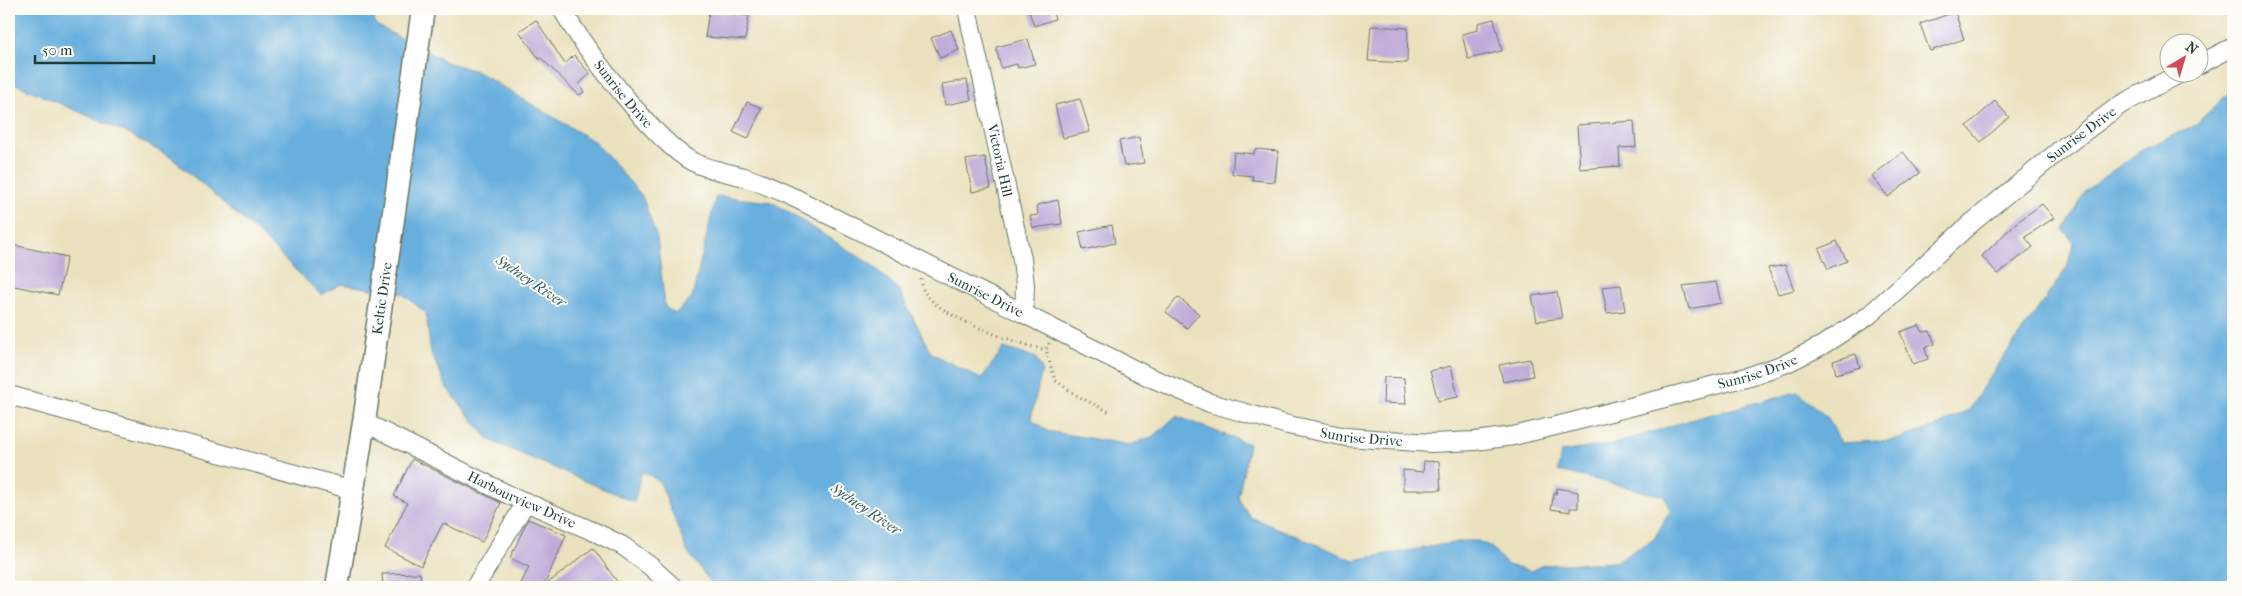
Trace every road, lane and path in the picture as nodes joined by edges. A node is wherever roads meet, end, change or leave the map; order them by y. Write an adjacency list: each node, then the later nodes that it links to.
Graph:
1 (562, 9): 7 (street, Sunrise Drive)
2 (967, 9): 8 (street, Victoria Hill)
3 (422, 12): 11 (main road, Keltic Drive)
4 (2233, 47): 5 (street)
5 (2210, 59)
6 (2164, 82): 8 (street, Sunrise Drive)
7 (917, 260): 8 (street, Sunrise Drive); 10 (path)
8 (1024, 313)
9 (9, 395): 12 (street)
10 (1112, 413)
11 (364, 422): 12 (main road, Keltic Drive); 13 (street, Harbourview Drive)
12 (353, 490): 14 (main road, Keltic Drive)
13 (526, 502): 15 (street); 16 (street, Harbourview Drive)
14 (337, 587)
15 (475, 587)
16 (673, 587)

